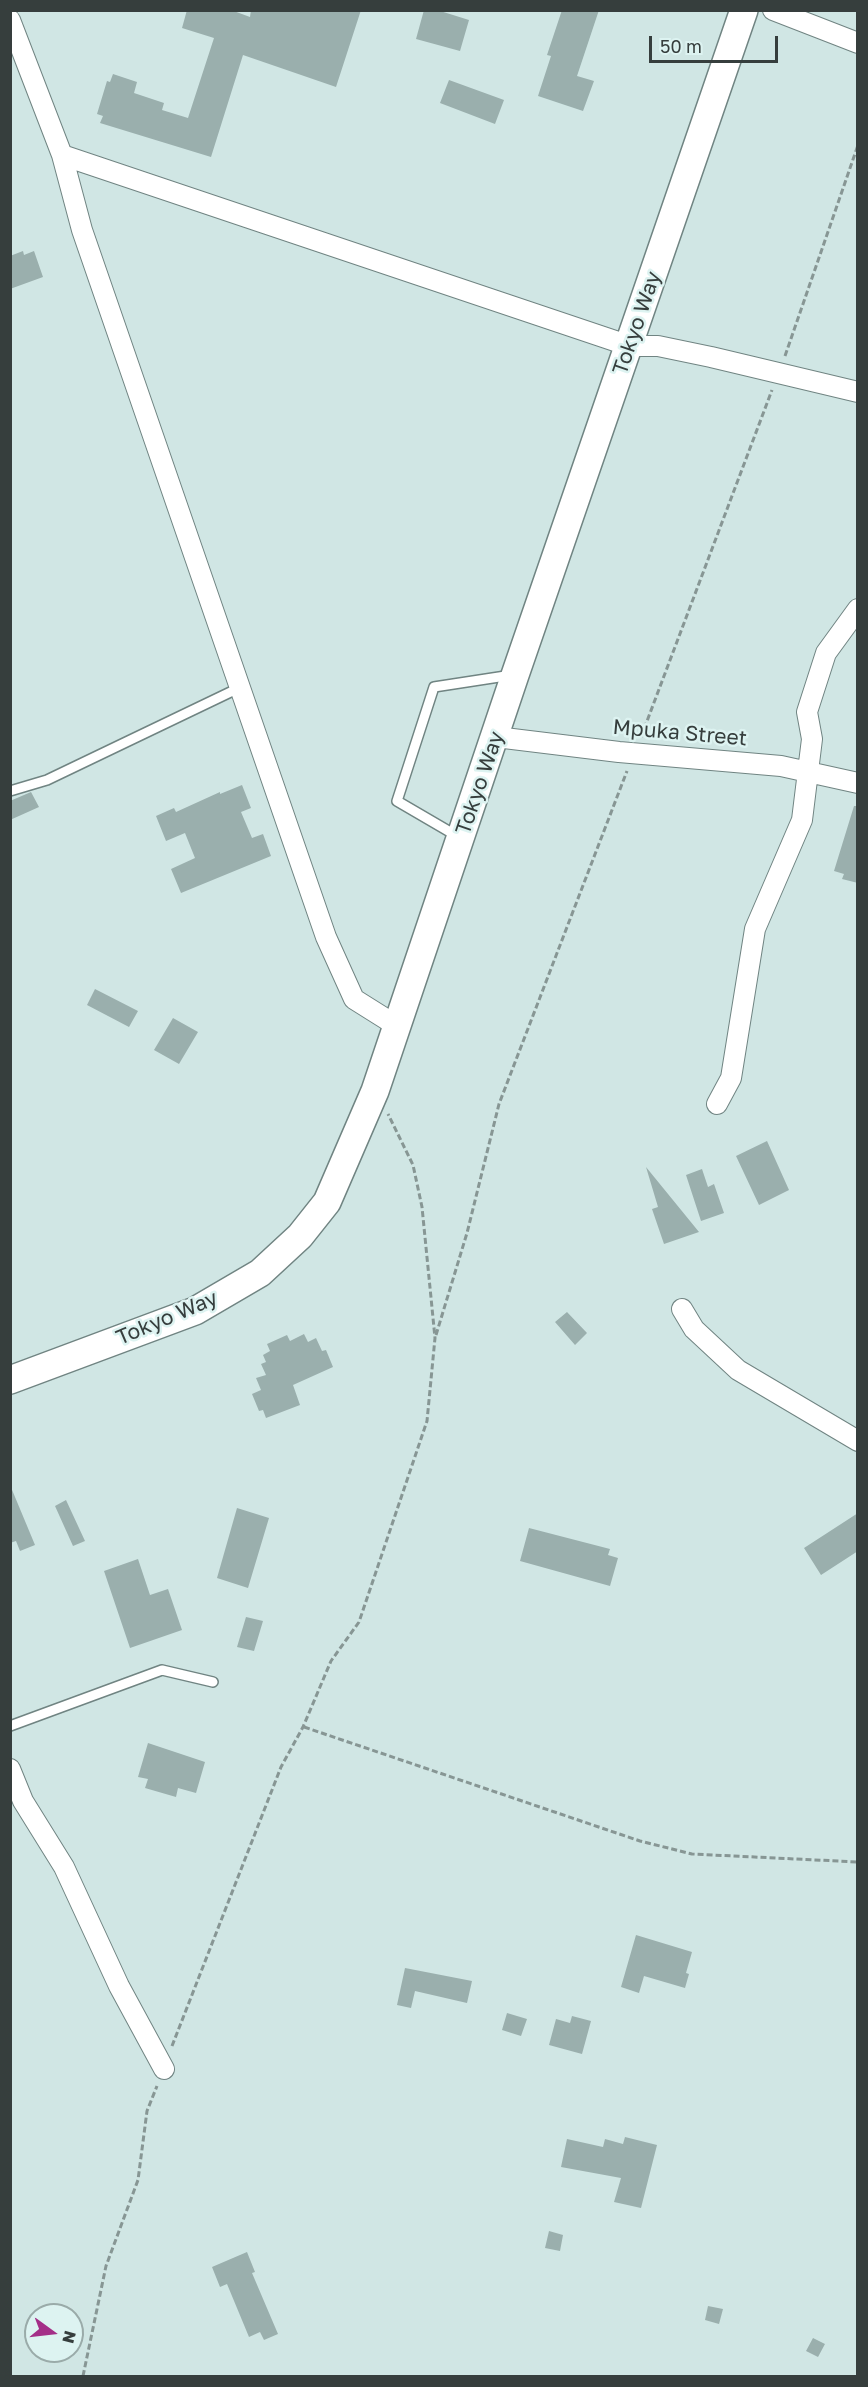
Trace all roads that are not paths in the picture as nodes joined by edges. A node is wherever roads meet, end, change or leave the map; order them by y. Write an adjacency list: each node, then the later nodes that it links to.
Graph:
1 (744, 10): 6 (street, Tokyo Way)
2 (773, 10): 4 (street)
3 (10, 20): 5 (street)
4 (858, 42)
5 (62, 155): 6 (street); 10 (street)
6 (630, 346): 7 (street); 9 (street, Tokyo Way)
7 (858, 392)
8 (858, 609): 12 (street)
9 (515, 675): 11 (street, Tokyo Way); 15 (lane)
10 (241, 687): 14 (lane); 16 (street)
11 (496, 737): 12 (street, Mpuka Street); 15 (street, Tokyo Way)
12 (807, 771): 13 (street, Mpuka Street); 17 (street)
13 (858, 783)
14 (10, 791)
15 (461, 839): 16 (street, Tokyo Way)
16 (398, 1026): 19 (street, Tokyo Way)
17 (717, 1104)
18 (682, 1309): 20 (street)
19 (10, 1380)
20 (858, 1442)
21 (213, 1682): 22 (lane)
22 (10, 1726)
23 (10, 1769): 24 (street)
24 (164, 2069)

